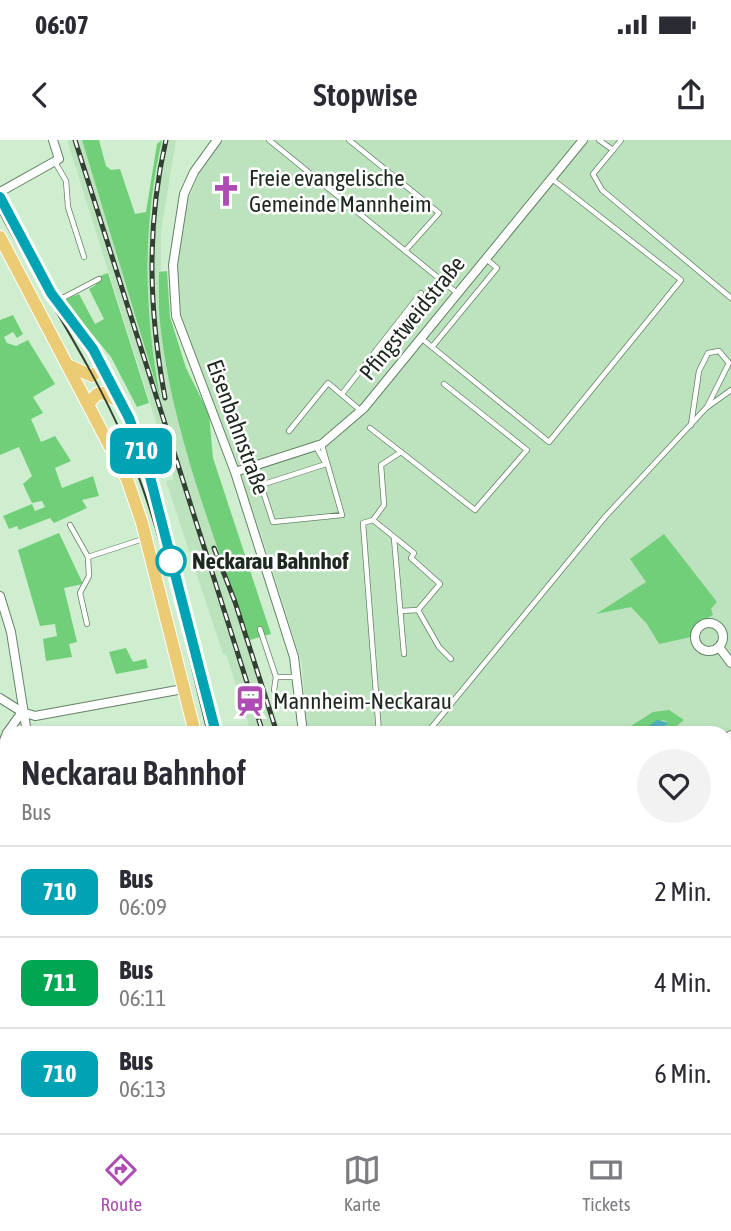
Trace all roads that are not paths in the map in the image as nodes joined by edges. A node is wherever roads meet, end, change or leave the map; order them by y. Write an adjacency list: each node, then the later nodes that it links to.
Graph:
1 (53, 140): 9 (street)
2 (217, 140): 39 (street, Eisenbahnstraße)
3 (269, 140): 14 (lane)
4 (349, 140): 14 (lane)
5 (583, 140): 10 (street, Pfingstweidstraße)
6 (599, 140): 8 (lane)
7 (621, 140): 8 (lane)
8 (613, 150): 20 (lane)
9 (57, 161): 11 (street); 15 (lane)
10 (551, 178): 16 (street, Pfingstweidstraße); 23 (lane)
11 (0, 192)
12 (0, 198): 21 (main road)
13 (2, 244): 24 (main road)
14 (405, 251): 19 (lane)
15 (84, 257)
16 (485, 258): 19 (street, Pfingstweidstraße); 23 (lane)
17 (99, 279): 21 (lane)
18 (421, 293): 28 (lane)
19 (457, 293): 22 (street, Pfingstweidstraße)
20 (731, 298)
21 (56, 301): 25 (main road)
22 (420, 338): 23 (lane); 32 (street, Pfingstweidstraße)
23 (432, 347)
24 (70, 366): 25 (main road); 29 (main road)
25 (103, 367): 30 (main road)
26 (444, 384): 37 (lane)
27 (731, 390): 31 (lane)
28 (342, 394): 32 (lane); 35 (lane)
29 (89, 403): 30 (main road); 43 (main road)
30 (121, 403): 63 (main road)
31 (706, 408): 33 (lane); 33 (lane)
32 (361, 410): 36 (street, Pfingstweidstraße)
33 (691, 425): 66 (lane)
34 (370, 428): 37 (lane)
35 (289, 431)
36 (319, 446): 38 (lane); 39 (street, Pfingstweidstraße)
37 (401, 452): 40 (lane)
38 (326, 464): 38 (lane)
39 (235, 472): 55 (street, Eisenbahnstraße)
40 (373, 520): 42 (lane); 65 (lane)
41 (70, 525): 44 (lane)
42 (394, 537): 46 (lane); 47 (lane)
43 (146, 538): 44 (lane); 56 (main road)
44 (88, 556): 48 (lane)
45 (0, 596): 59 (street)
46 (418, 610): 47 (lane); 52 (lane)
47 (400, 611): 51 (lane)
48 (87, 624)
49 (261, 629): 54 (lane)
50 (719, 647): 53 (street)
51 (404, 654)
52 (451, 659)
53 (731, 663)
54 (276, 677): 55 (lane); 57 (lane)
55 (297, 677): 64 (street, Eisenbahnstraße)
56 (183, 689): 59 (street); 62 (main road)
57 (274, 690)
58 (0, 698): 59 (street)
59 (22, 712): 60 (street); 61 (street)
60 (12, 726)
61 (25, 726)
62 (193, 726)
63 (214, 726)
64 (302, 726)
65 (378, 726)
66 (433, 726)

